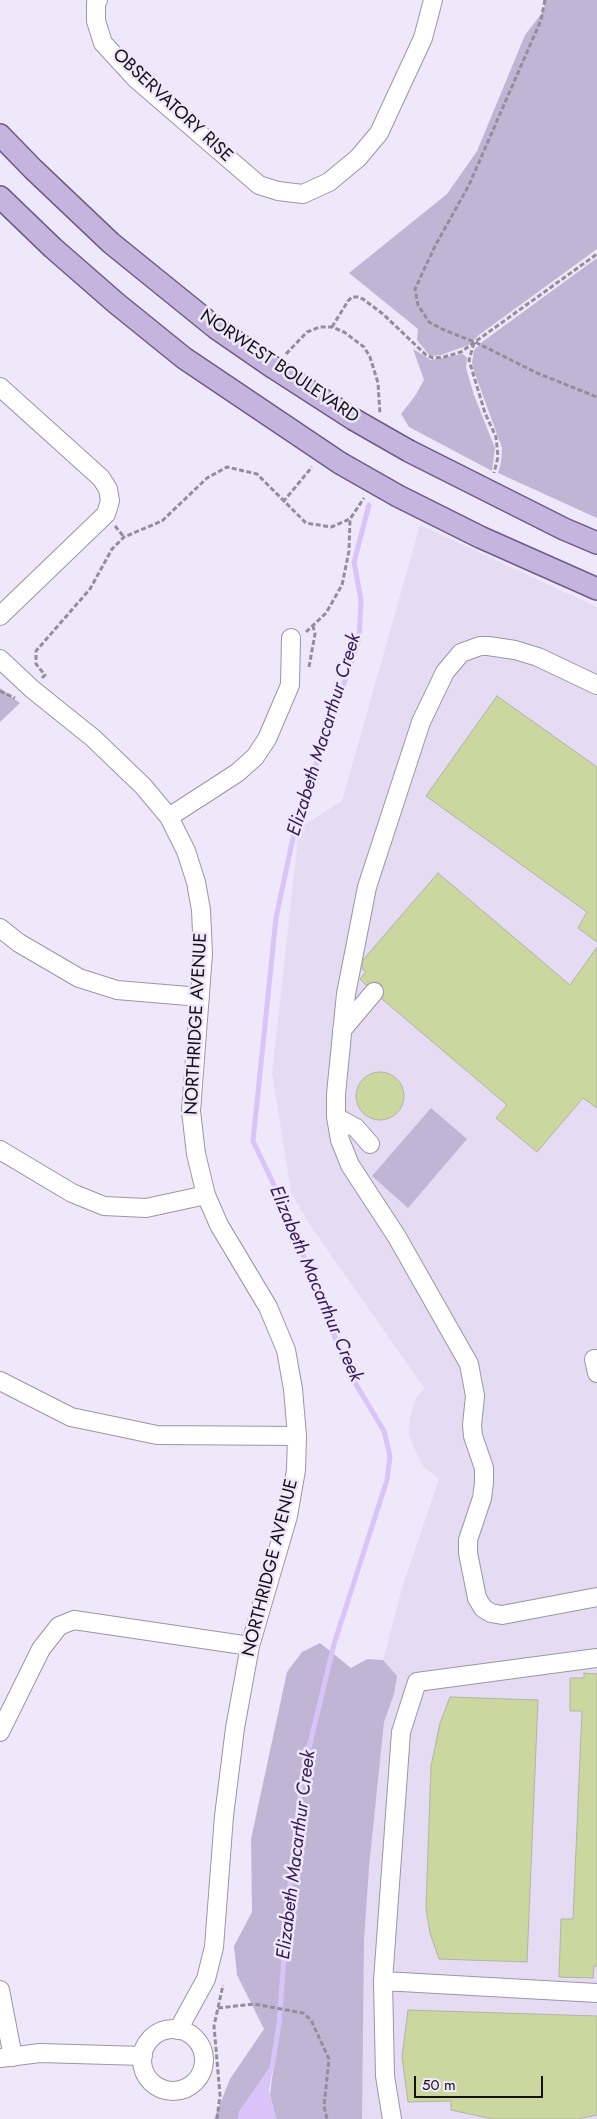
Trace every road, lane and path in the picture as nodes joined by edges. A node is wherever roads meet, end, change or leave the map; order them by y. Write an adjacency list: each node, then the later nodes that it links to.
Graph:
1 (98, 0): 2 (street, OBSERVATORY RISE)
2 (433, 0)
3 (545, 0): 8 (path)
4 (0, 135): 18 (main road, NORWEST BOULEVARD, bridge)
5 (0, 197): 13 (main road)
6 (597, 254): 8 (path)
7 (332, 327): 8 (path); 9 (path); 12 (path)
8 (474, 342): 11 (path); 14 (path)
9 (285, 355)
10 (0, 387): 20 (street)
11 (597, 397)
12 (380, 416)
13 (332, 458): 16 (path); 19 (main road, bridge)
14 (492, 480)
15 (365, 495): 17 (path)
16 (283, 502): 17 (path); 24 (path)
17 (350, 518): 21 (path)
18 (597, 543)
19 (597, 589)
20 (0, 616)
21 (313, 626): 22 (path); 25 (path)
22 (292, 638): 29 (street)
23 (0, 659): 29 (street, NORTHRIDGE AVENUE)
24 (45, 675)
25 (307, 677)
26 (597, 685): 33 (street)
27 (0, 690): 28 (path)
28 (23, 701)
29 (169, 817): 32 (street, NORTHRIDGE AVENUE)
30 (0, 928): 32 (street)
31 (374, 992): 33 (street)
32 (200, 997): 37 (street, NORTHRIDGE AVENUE)
33 (342, 1030): 34 (street)
34 (336, 1117): 35 (street); 42 (street)
35 (370, 1144)
36 (0, 1150): 37 (street)
37 (206, 1195): 41 (street, NORTHRIDGE AVENUE)
38 (597, 1359): 39 (street)
39 (597, 1373)
40 (0, 1381): 41 (street)
41 (297, 1436): 43 (street, NORTHRIDGE AVENUE)
42 (597, 1597)
43 (250, 1646): 45 (street); 51 (street, NORTHRIDGE AVENUE)
44 (597, 1658): 47 (street)
45 (0, 1732)
46 (224, 1981): 50 (path)
47 (383, 1981): 49 (street); 56 (street)
48 (0, 1990): 53 (street)
49 (597, 1994)
50 (218, 2008): 54 (path); 55 (path)
51 (178, 2030): 52 (street); 52 (street)
52 (142, 2056): 53 (street)
53 (7, 2057)
54 (217, 2119)
55 (327, 2119)
56 (392, 2119)

